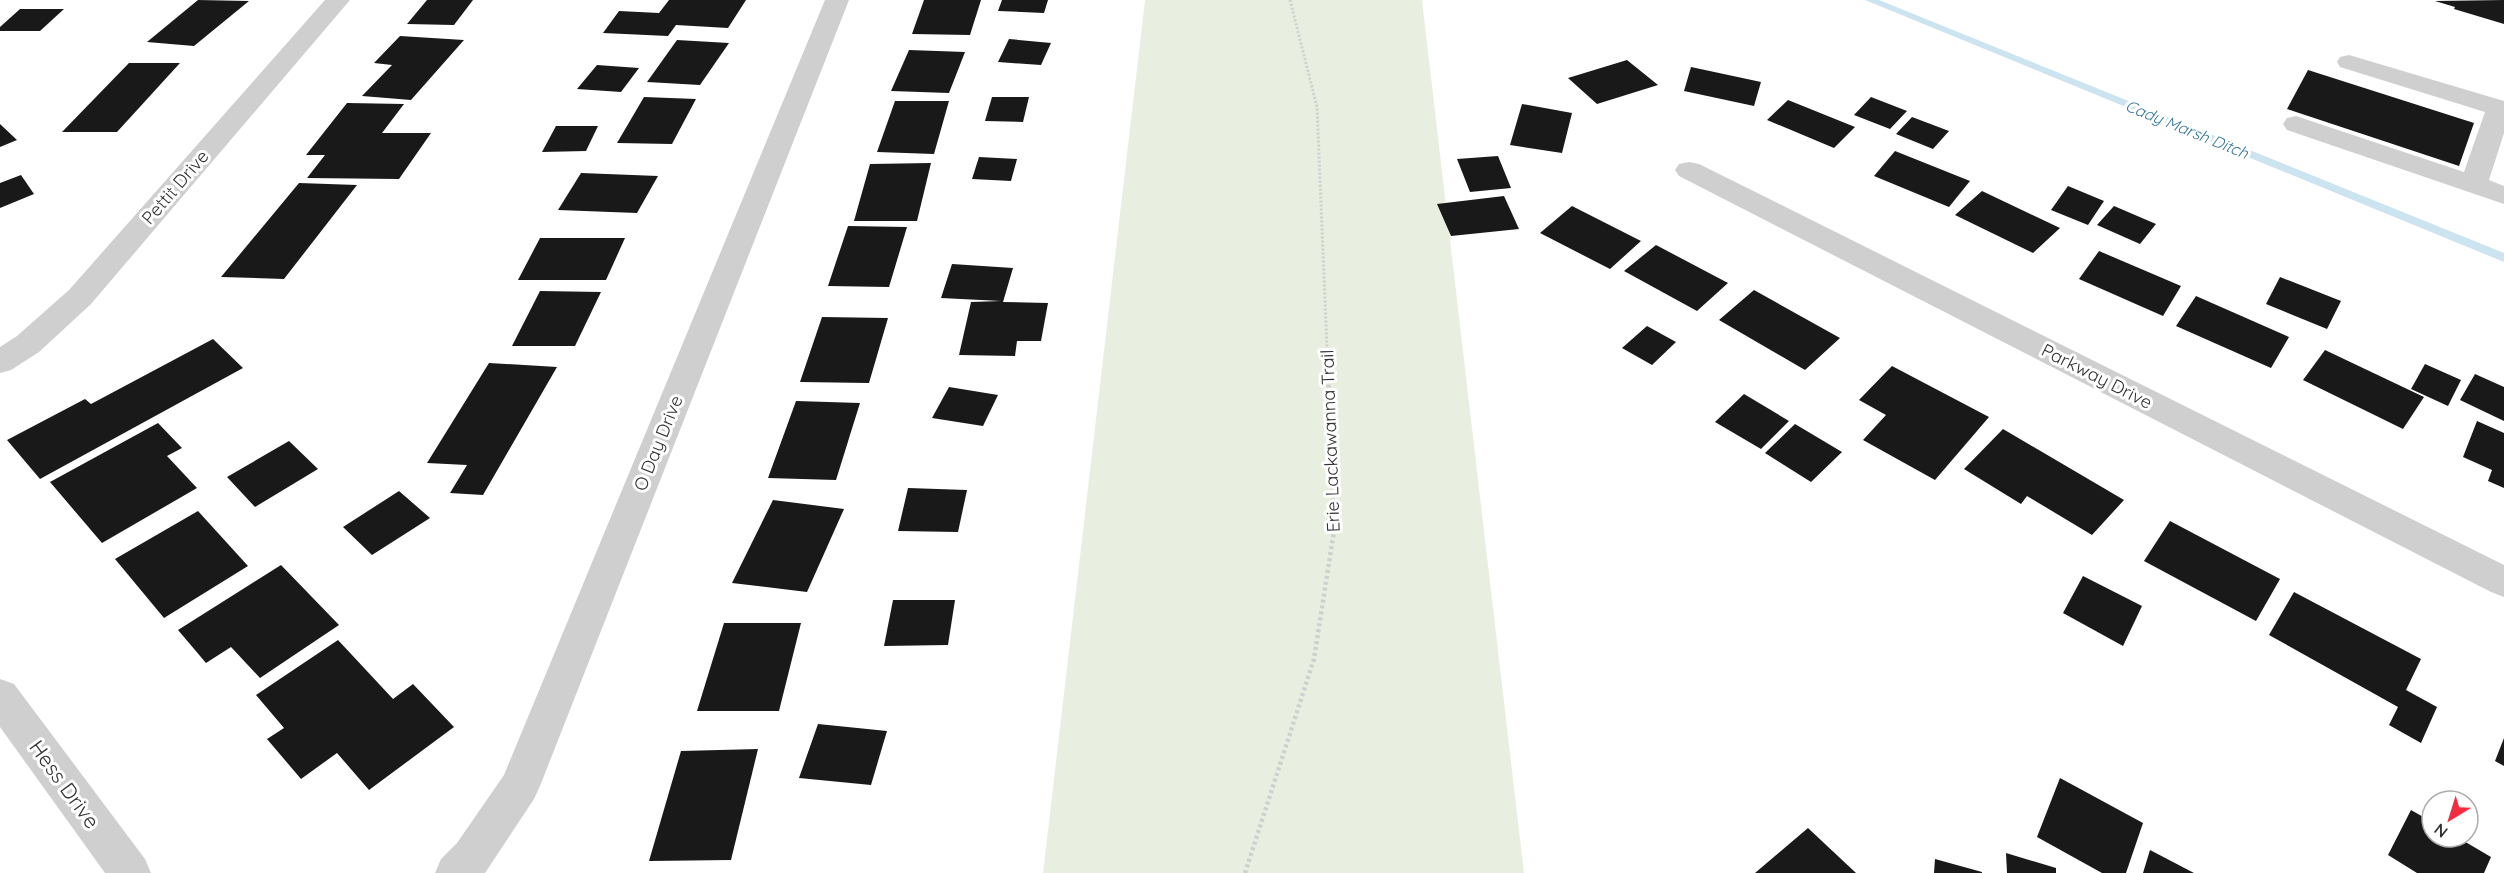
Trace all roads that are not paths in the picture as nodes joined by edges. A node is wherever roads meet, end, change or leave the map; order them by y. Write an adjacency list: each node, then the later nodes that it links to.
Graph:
1 (338, 0): 9 (street, Pettit Drive)
2 (837, 0): 13 (street, O Day Drive)
3 (2349, 62): 4 (street)
4 (2502, 109): 7 (street)
5 (2296, 124): 7 (street)
6 (1689, 170): 10 (street, Parkway Drive)
7 (2474, 184): 8 (street)
8 (2504, 195)
9 (0, 362)
10 (2504, 582)
11 (0, 696): 12 (street, Hess Drive)
12 (130, 873)
13 (456, 873)

